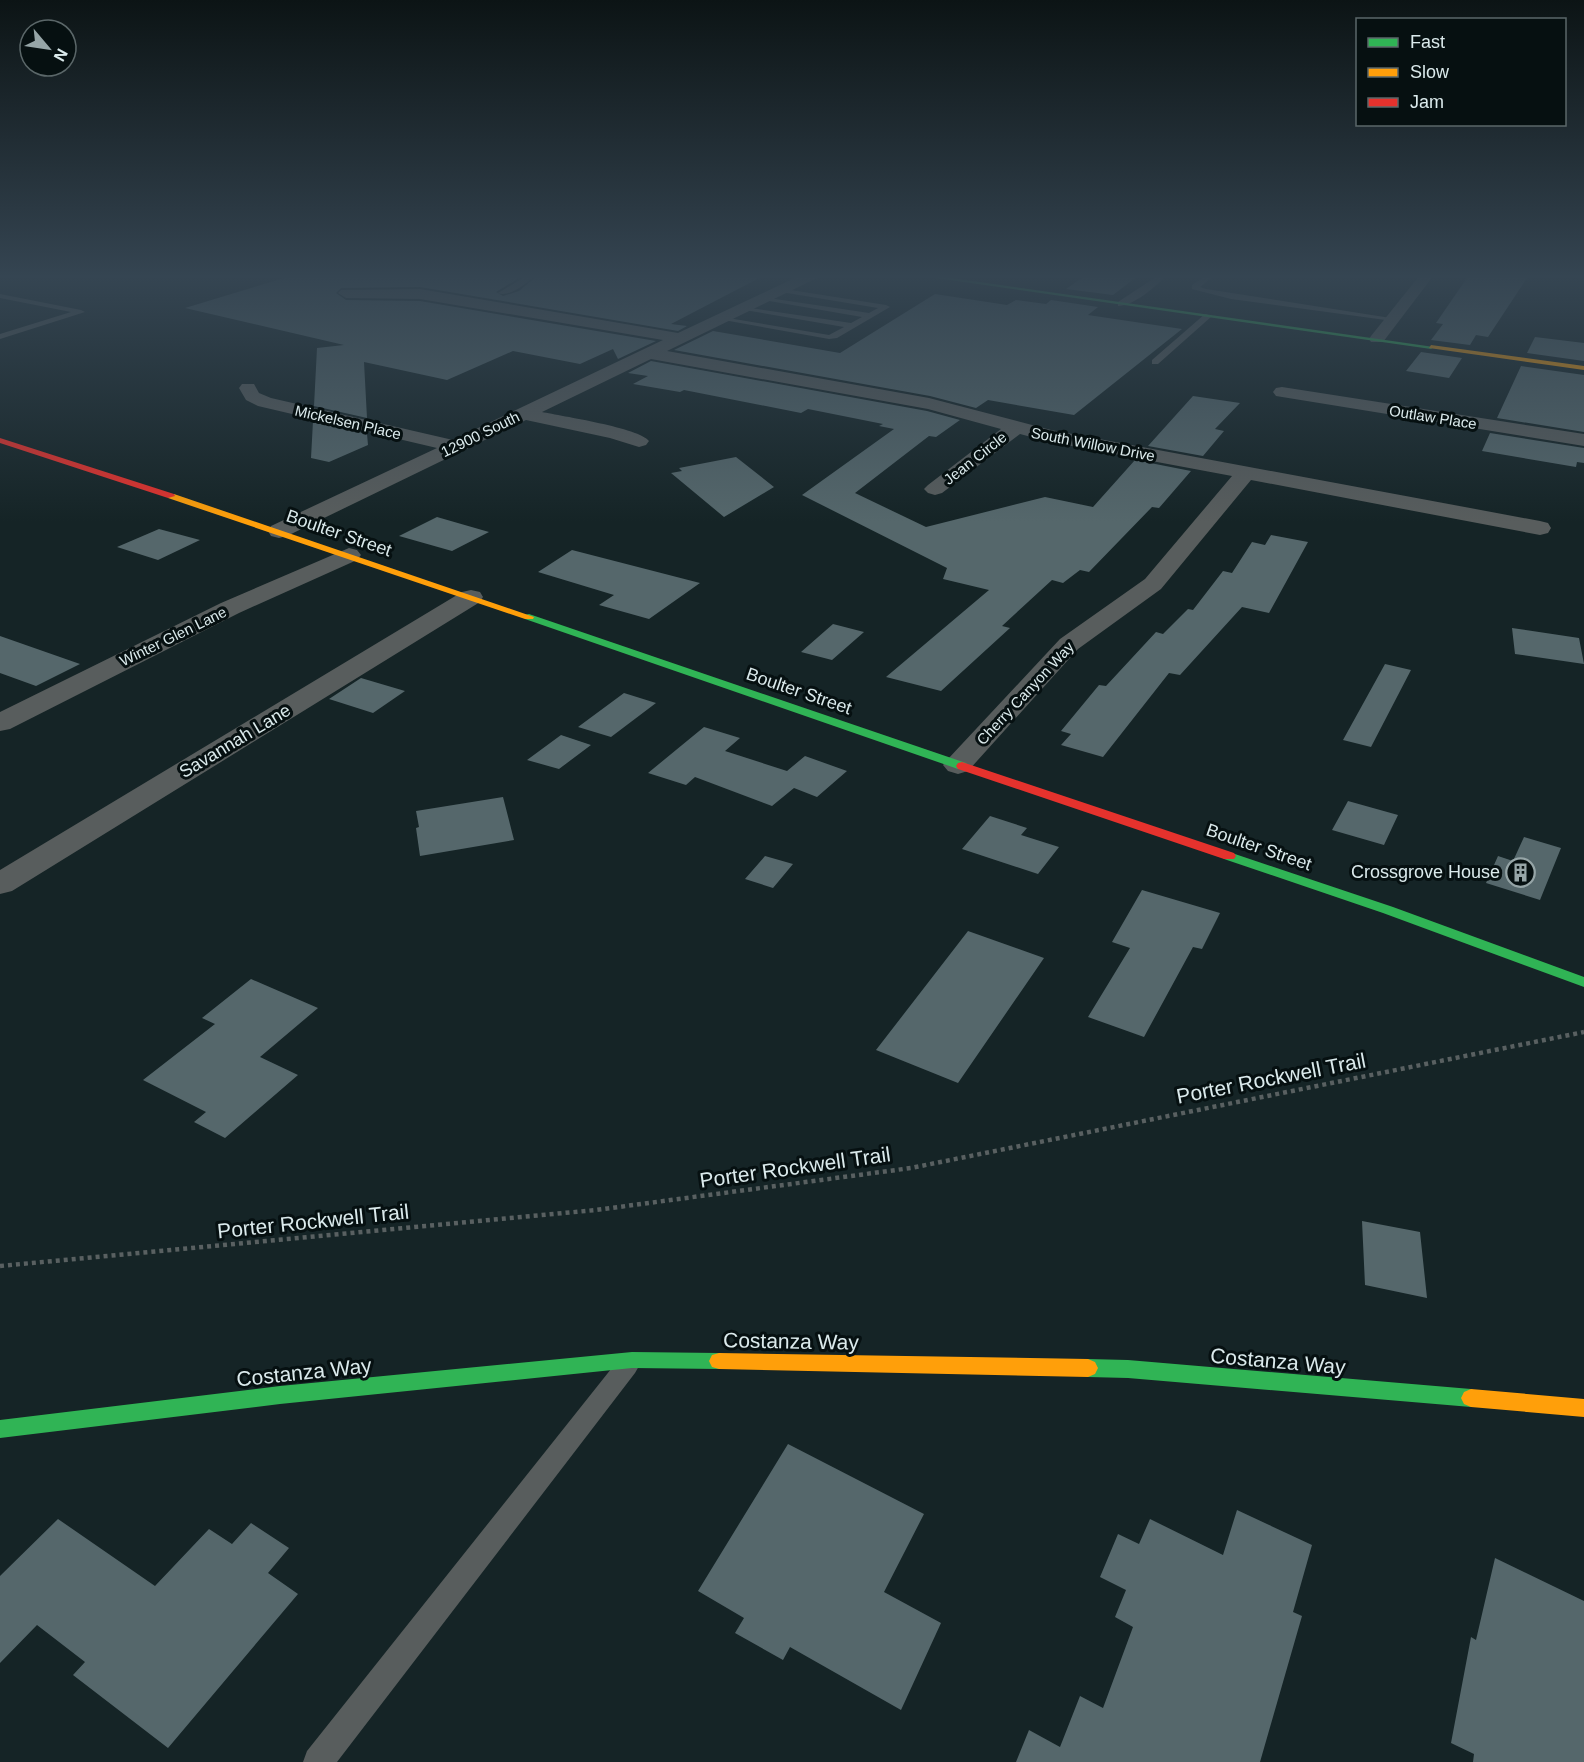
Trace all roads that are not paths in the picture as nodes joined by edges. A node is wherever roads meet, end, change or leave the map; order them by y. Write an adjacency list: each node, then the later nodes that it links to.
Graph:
1 (639, 357): 9 (street, 12900 South)
2 (671, 357): 10 (street, South Willow Drive)
3 (1159, 357): 5 (lane)
4 (1507, 357): 6 (street)
5 (1155, 362)
6 (1584, 368)
7 (248, 388): 14 (street, Mickelsen Place)
8 (1282, 392): 13 (street, Outlaw Place)
9 (522, 414): 12 (street); 14 (street, 12900 South)
10 (1015, 428): 15 (street, South Willow Drive); 16 (street, Jean Circle)
11 (0, 440): 18 (street, Boulter Street)
12 (639, 441)
13 (1584, 441)
14 (454, 446): 18 (street, 12900 South)
15 (1246, 473): 17 (street, South Willow Drive); 22 (street, Cherry Canyon Way)
16 (935, 489)
17 (1540, 528)
18 (279, 531): 19 (street, Boulter Street)
19 (349, 555): 20 (street, Boulter Street); 21 (street, Winter Glen Lane)
20 (471, 597): 22 (street, Boulter Street); 23 (street, Savannah Lane)
21 (0, 723)
22 (958, 765): 24 (street, Boulter Street)
23 (0, 884)
24 (1584, 982)
25 (632, 1360): 26 (street, Costanza Way); 27 (street, Costanza Way); 28 (lane)
26 (1584, 1408)
27 (0, 1429)
28 (318, 1762)

